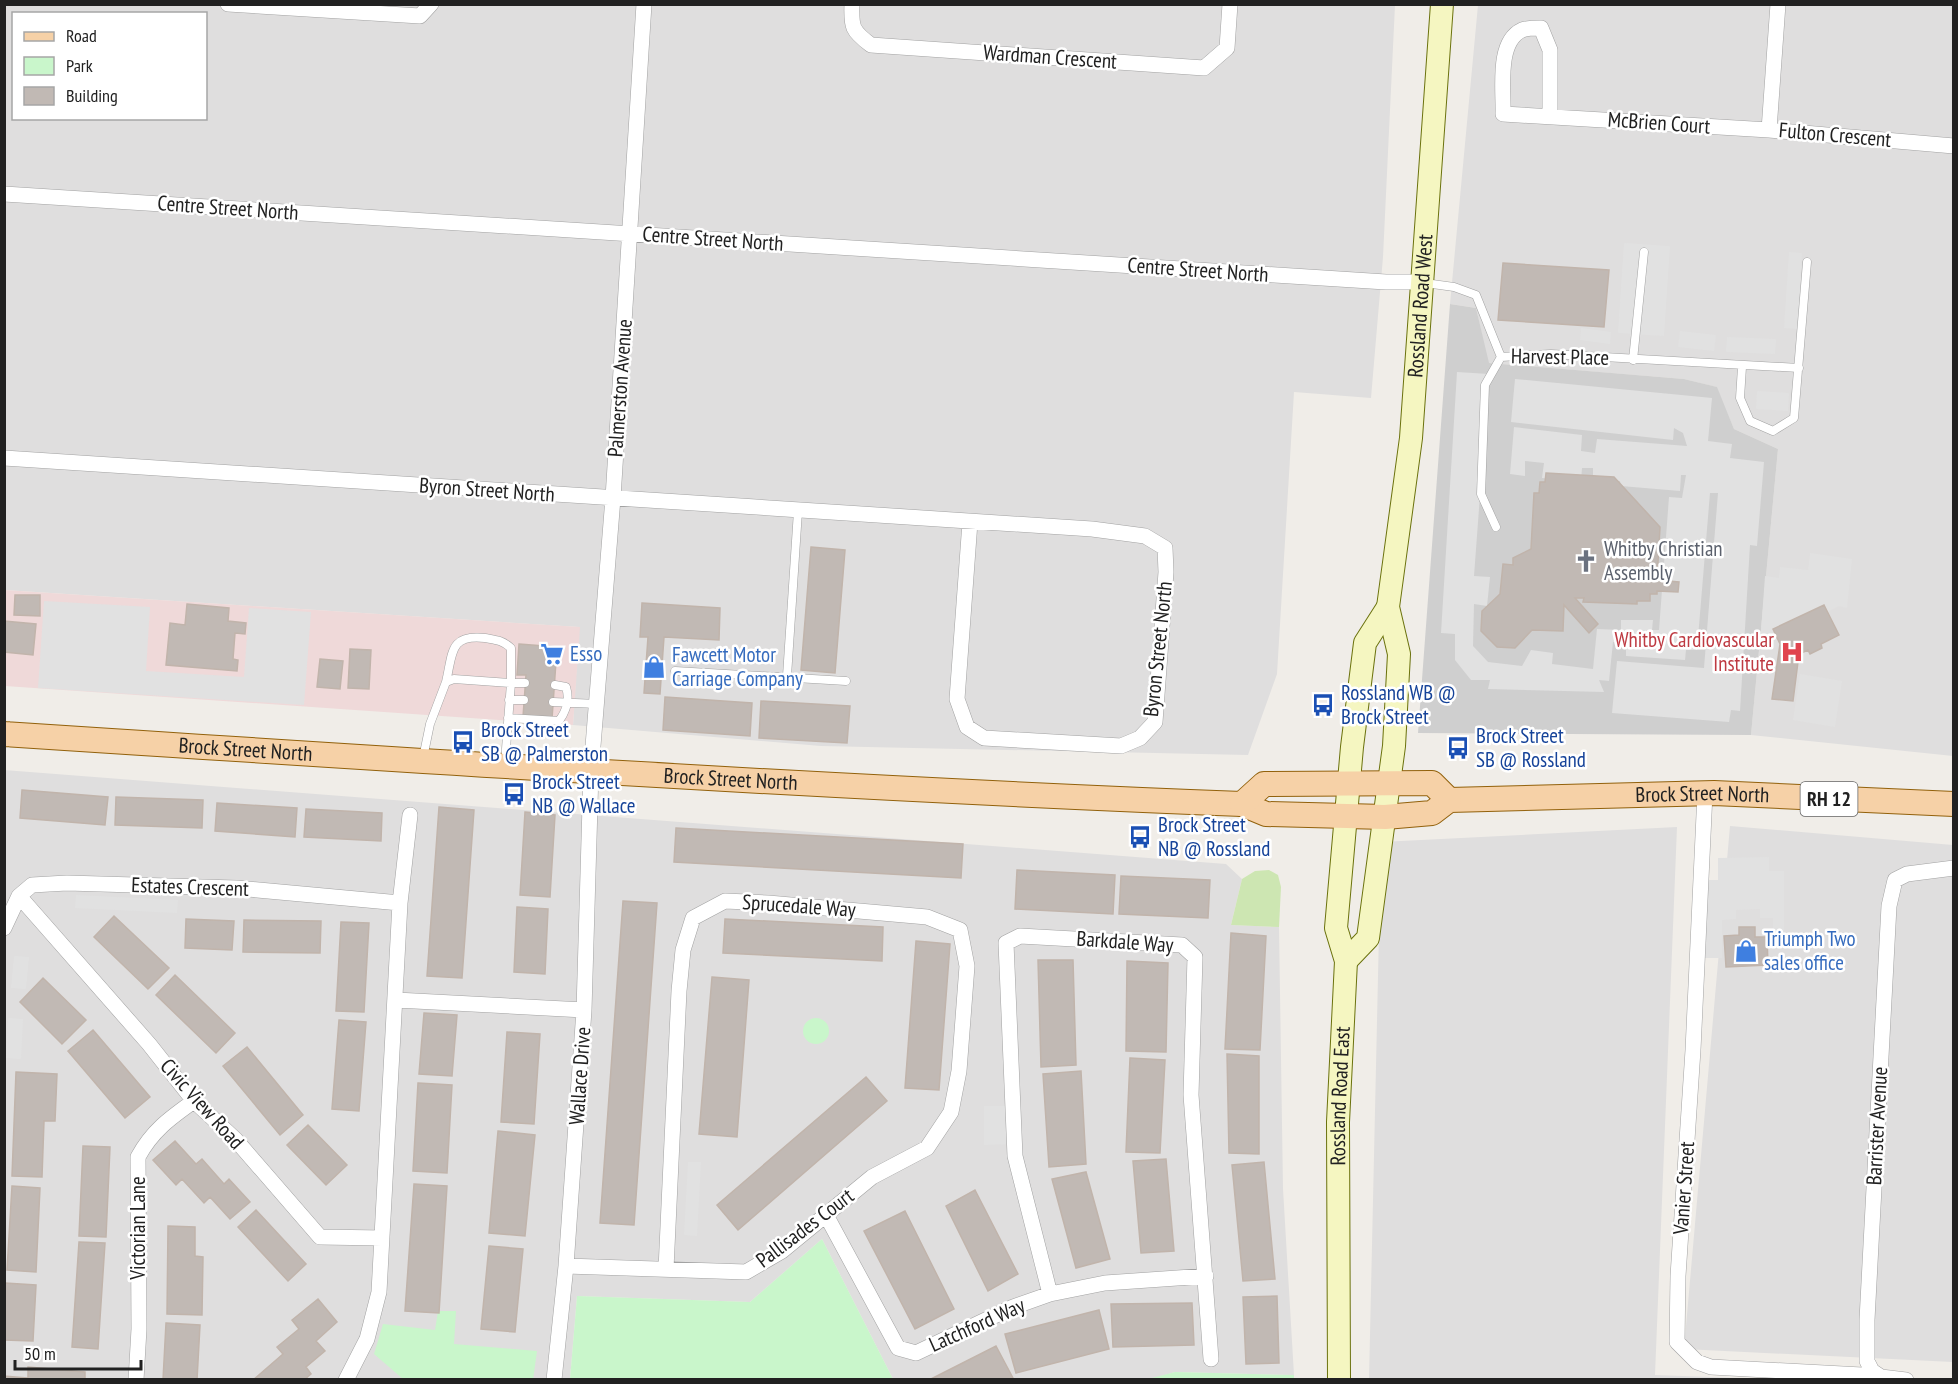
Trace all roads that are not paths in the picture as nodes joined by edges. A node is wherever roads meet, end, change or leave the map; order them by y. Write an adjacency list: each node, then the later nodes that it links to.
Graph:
1 (228, 4): 2 (street)
2 (431, 4)
3 (644, 4): 12 (street, Palmerston Avenue)
4 (852, 4): 5 (street, Wardman Crescent)
5 (1230, 4)
6 (1442, 4): 15 (main road, Rossland Road West)
7 (1778, 4): 9 (street, Fulton Crescent)
8 (1550, 116): 8 (street, McBrien Court); 9 (street, McBrien Court)
9 (1769, 130): 10 (street, Fulton Crescent)
10 (1953, 146)
11 (4, 194): 12 (street, Centre Street North)
12 (630, 233): 15 (street, Centre Street North); 21 (street, Palmerston Avenue)
13 (1644, 252): 17 (lane, Harvest Place)
14 (1808, 262): 19 (lane)
15 (1422, 282): 16 (lane, Harvest Place); 25 (main road, Rossland Road West)
16 (1502, 357): 17 (lane, Harvest Place); 24 (lane)
17 (1633, 360): 18 (lane, Harvest Place)
18 (1742, 366): 19 (lane, Harvest Place); 19 (lane)
19 (1799, 368)
20 (4, 458): 21 (street, Byron Street North)
21 (613, 498): 22 (street, Byron Street North); 37 (street, Palmerston Avenue)
22 (798, 511): 23 (street, Byron Street North); 27 (lane)
23 (970, 522): 23 (street, Byron Street North)
24 (1497, 527)
25 (1388, 607): 43 (main road, Rossland Road West); 44 (main road, Rossland Road West)
26 (675, 671): 27 (lane)
27 (787, 676): 28 (lane)
28 (846, 681)
29 (446, 682): 30 (lane); 30 (lane); 40 (lane)
30 (511, 683): 31 (lane); 33 (lane)
31 (525, 683)
32 (555, 685): 36 (lane)
33 (510, 700): 34 (lane); 38 (lane)
34 (524, 700)
35 (553, 702): 36 (lane)
36 (568, 703): 37 (lane); 38 (lane)
37 (598, 705): 42 (street, Palmerston Avenue)
38 (508, 718): 41 (lane)
39 (4, 734): 40 (main road, Brock Street North)
40 (422, 761): 41 (main road, Brock Street North)
41 (504, 767): 42 (main road, Brock Street North)
42 (591, 771): 47 (main road, Brock Street North); 58 (street, Wallace Drive)
43 (1349, 782): 44 (main road); 47 (main road); 50 (main road, Rossland Road West)
44 (1390, 784): 46 (main road); 51 (main road, Rossland Road West)
45 (1705, 793): 46 (main road, Brock Street North / RH 12); 48 (main road, Brock Street North / RH 12); 68 (street, Vanier Street)
46 (1449, 800): 51 (main road, Brock Street North / RH 12)
47 (1242, 804): 50 (main road, Brock Street North)
48 (1953, 804)
49 (410, 815): 54 (street)
50 (1346, 816): 51 (main road, Brock Street North / RH 12); 56 (main road, Rossland Road East)
51 (1385, 817): 56 (main road)
52 (1953, 868): 68 (street, Barrister Avenue)
53 (19, 896): 54 (street, Estates Crescent); 55 (street); 59 (street, Civic View Road)
54 (400, 903): 57 (street)
55 (4, 928)
56 (1346, 961): 72 (main road, Rossland Road East)
57 (396, 1000): 58 (street); 62 (street)
58 (585, 1010): 63 (street, Wallace Drive)
59 (194, 1101): 62 (street, Civic View Road); 69 (street, Victorian Lane)
60 (927, 1148): 61 (street, Pallisades Court); 64 (street, Sprucedale Way)
61 (826, 1215): 64 (street, Pallisades Court); 66 (street, Latchford Way)
62 (382, 1238): 70 (street)
63 (566, 1266): 64 (street, Pallisades Court); 71 (street, Wallace Drive)
64 (666, 1269)
65 (1206, 1276): 66 (street, Latchford Way); 66 (street, Barkdale Way); 67 (street, Barkdale Way)
66 (1050, 1294)
67 (1211, 1359)
68 (1872, 1371): 73 (street, Vanier Street)
69 (135, 1380)
70 (346, 1380)
71 (554, 1380)
72 (1339, 1380)
73 (1906, 1380)

